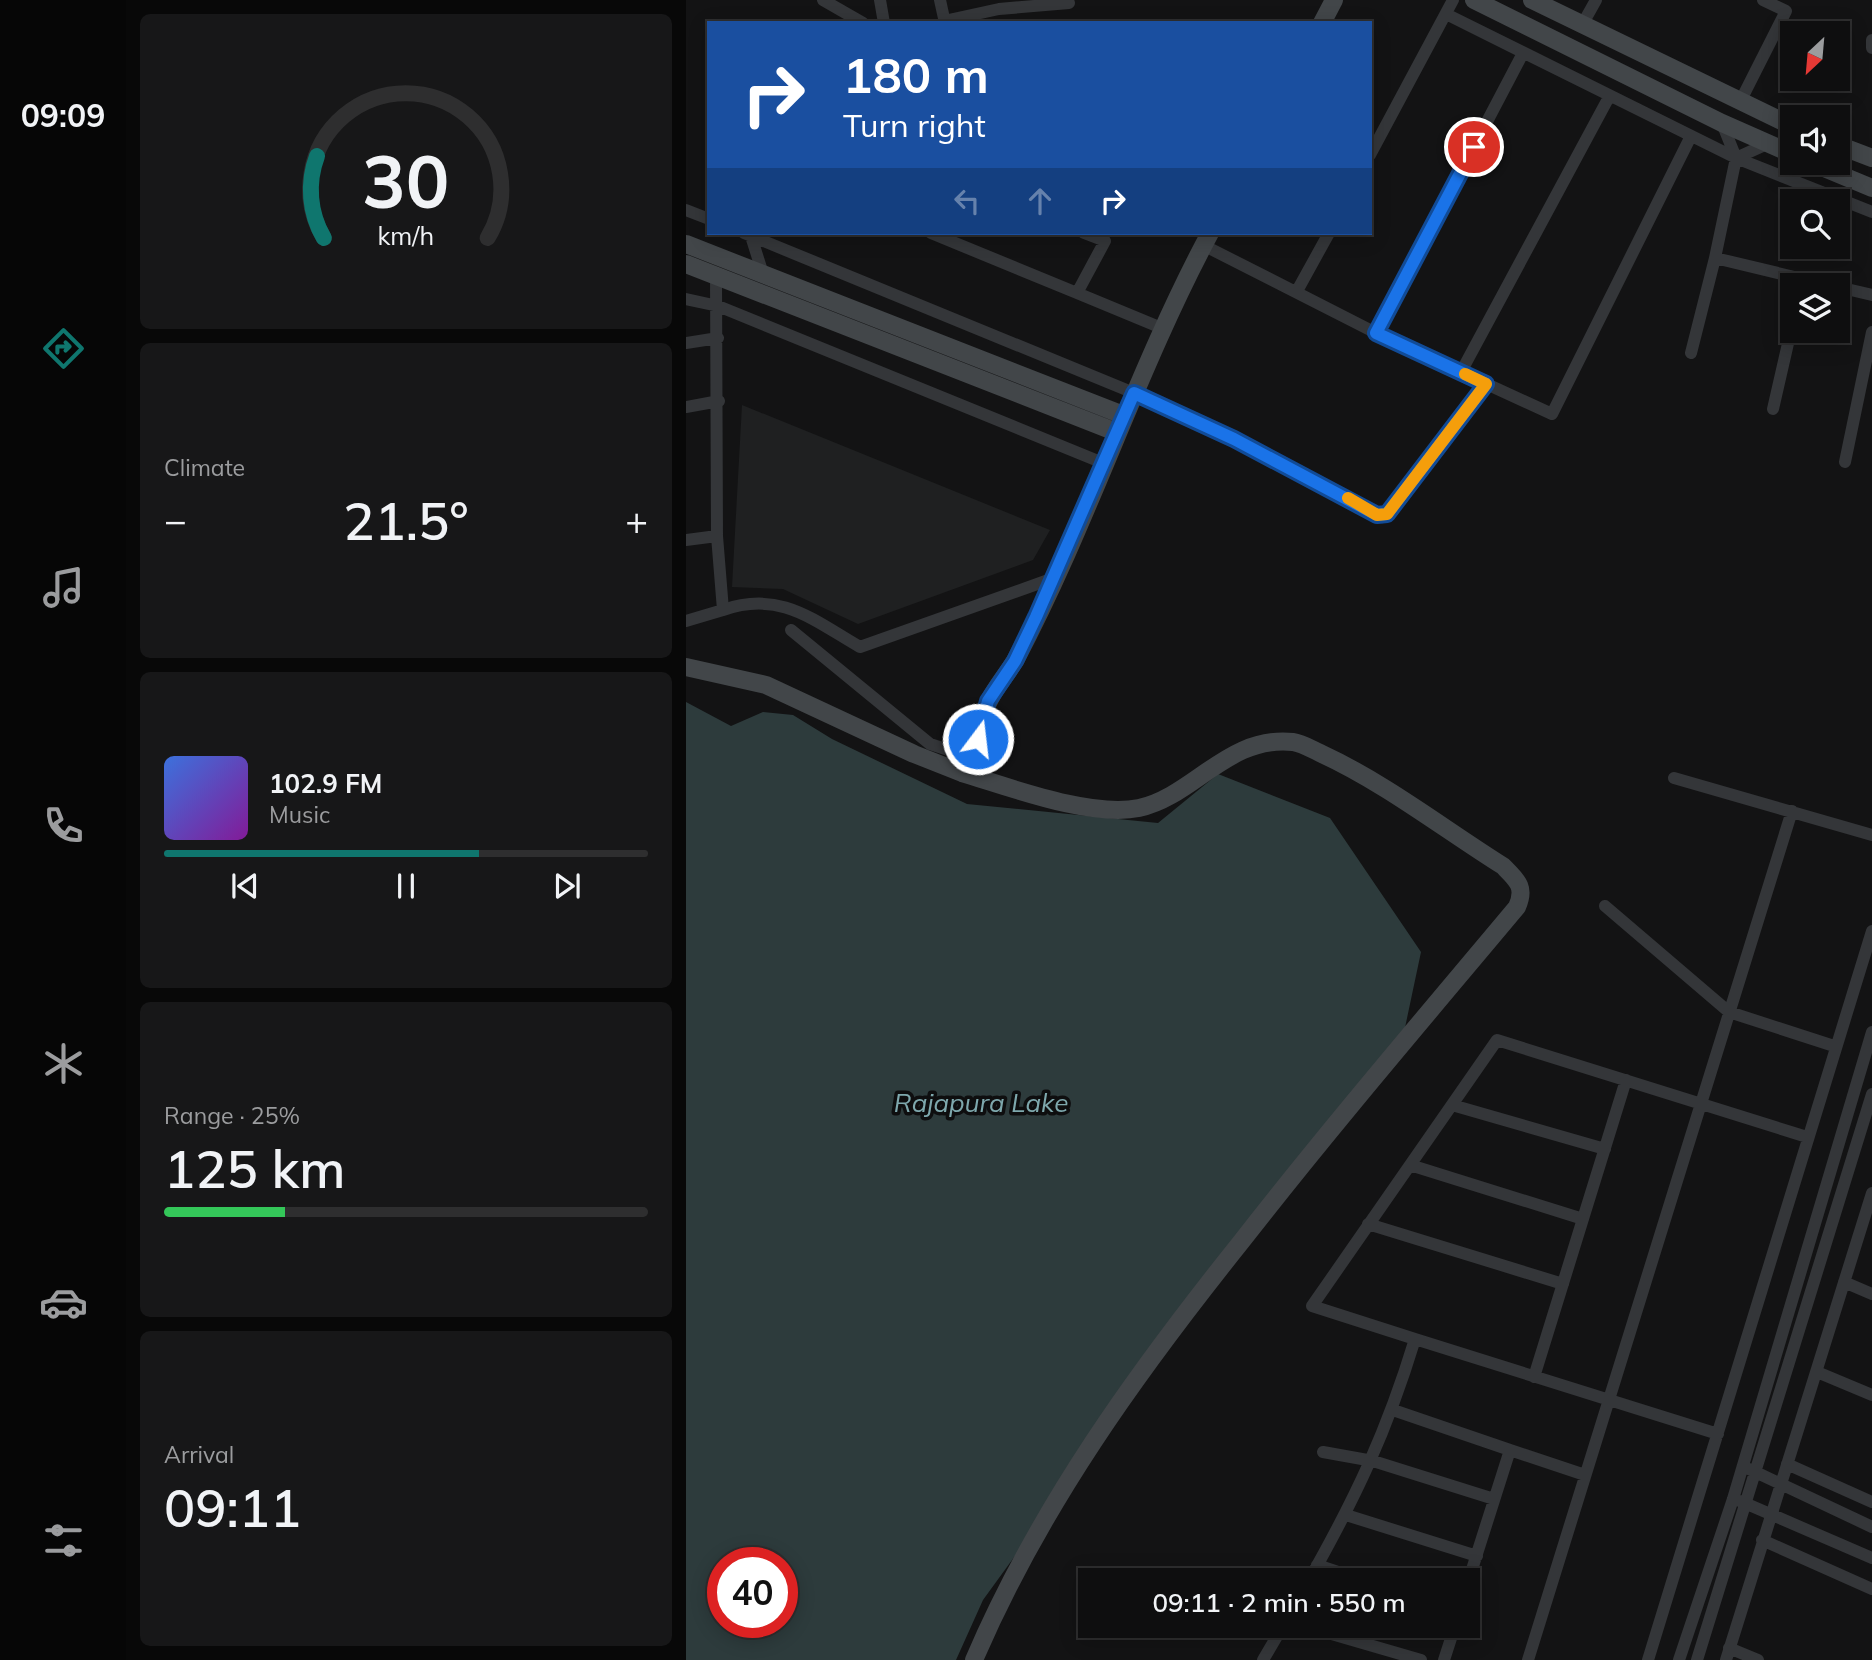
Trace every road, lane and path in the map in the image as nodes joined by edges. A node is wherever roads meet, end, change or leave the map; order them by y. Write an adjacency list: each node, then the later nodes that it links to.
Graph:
1 (823, 0): 14 (street)
2 (880, 0): 15 (street)
3 (940, 0): 16 (street)
4 (1334, 0): 18 (street)
5 (1453, 0): 13 (street)
6 (1474, 0): 26 (street)
7 (1532, 0): 19 (street)
8 (1596, 0): 19 (street)
9 (1763, 0): 24 (street)
10 (1052, 1): 11 (street); 12 (street)
11 (1069, 3)
12 (998, 5): 17 (street)
13 (1446, 14): 22 (street); 31 (street)
14 (860, 21)
15 (884, 21)
16 (944, 21)
17 (947, 21)
18 (1323, 21)
19 (1582, 25): 24 (street)
20 (1872, 40): 21 (street)
21 (1872, 48)
22 (1523, 53): 23 (street); 59 (street)
23 (1609, 97): 27 (street); 64 (street)
24 (1740, 103): 25 (street)
25 (1780, 121)
26 (1722, 123): 28 (street); 32 (street)
27 (1691, 136): 32 (street); 65 (street)
28 (1767, 144): 29 (street); 32 (street)
29 (1780, 150)
30 (1850, 150): 33 (street)
31 (1372, 151)
32 (1736, 158): 37 (street); 46 (street)
33 (1872, 158)
34 (1841, 175): 35 (street)
35 (1872, 188)
36 (686, 210): 38 (street)
37 (1872, 212)
38 (707, 218)
39 (748, 235): 48 (street)
40 (750, 235): 66 (street)
41 (936, 235): 53 (street)
42 (1089, 235): 53 (street)
43 (1328, 235): 52 (street)
44 (1207, 239): 52 (street); 57 (street)
45 (686, 244): 48 (street)
46 (1715, 258): 50 (street); 63 (street)
47 (686, 264): 49 (street)
48 (763, 274): 70 (street)
49 (716, 276): 56 (street); 71 (street)
50 (1780, 276)
51 (1850, 290): 54 (street)
52 (1297, 291): 59 (street)
53 (1077, 293): 57 (street)
54 (1872, 295)
55 (686, 299): 56 (street)
56 (718, 306): 60 (street); 73 (street)
57 (1164, 329): 66 (street)
58 (1872, 332): 72 (street)
59 (1376, 333): 64 (street)
60 (718, 338): 61 (street); 67 (street)
61 (686, 343)
62 (1788, 343): 69 (street)
63 (1691, 353)
64 (1461, 372): 65 (street)
65 (1486, 384): 66 (street)
66 (1134, 393): 70 (street)
67 (719, 401): 68 (street); 74 (street)
68 (686, 407)
69 (1773, 410)
70 (1123, 415): 71 (street)
71 (1116, 432): 73 (street)
72 (1845, 461)
73 (1103, 463): 76 (street)
74 (717, 536): 75 (street); 77 (street)
75 (686, 540)
76 (1054, 578): 77 (street); 81 (street)
77 (723, 610): 78 (street)
78 (686, 621)
79 (791, 629): 81 (street)
80 (686, 667): 81 (street)
81 (967, 766): 134 (street)
82 (1674, 778): 83 (street)
83 (1792, 811): 84 (street); 87 (street)
84 (1872, 835)
85 (1605, 906): 87 (street)
86 (1872, 931): 89 (street)
87 (1729, 1012): 89 (street); 92 (street)
88 (1872, 1032): 114 (street)
89 (1835, 1046): 94 (street)
90 (1626, 1080): 92 (street); 93 (street); 95 (street)
91 (1872, 1094): 114 (street)
92 (1700, 1103): 94 (street); 107 (street)
93 (1452, 1105): 95 (street); 96 (street)
94 (1807, 1137): 109 (street)
95 (1605, 1149): 98 (street)
96 (1410, 1165): 98 (street); 99 (street)
97 (1872, 1193): 100 (street)
98 (1583, 1219): 101 (street)
99 (1368, 1224): 101 (street); 103 (street)
100 (1844, 1282): 102 (street); 104 (street)
101 (1563, 1283): 105 (street)
102 (1872, 1294)
103 (1415, 1339): 105 (street); 108 (street)
104 (1816, 1372): 106 (street); 113 (street)
105 (1534, 1377): 107 (street)
106 (1872, 1395)
107 (1609, 1400): 109 (street); 115 (street)
108 (1393, 1410): 110 (street); 112 (street)
109 (1718, 1434): 139 (street)
110 (1510, 1450): 115 (street); 117 (street)
111 (1323, 1452): 112 (street)
112 (1373, 1461): 117 (street); 121 (street)
113 (1787, 1464): 116 (street); 119 (street)
114 (1749, 1469): 116 (street); 118 (street)
115 (1585, 1475): 138 (street)
116 (1780, 1485): 120 (street); 122 (street)
117 (1494, 1499): 124 (street)
118 (1739, 1501): 120 (street); 140 (street); 141 (street)
119 (1872, 1502)
120 (1772, 1512): 123 (street); 125 (street)
121 (1346, 1515): 124 (street); 126 (street)
122 (1872, 1527)
123 (1762, 1540): 129 (street); 133 (street)
124 (1477, 1556): 128 (street)
125 (1872, 1558)
126 (1317, 1566): 127 (street)
127 (1323, 1568)
128 (1473, 1568)
129 (1872, 1589)
130 (1276, 1638): 135 (street)
131 (1345, 1638): 136 (street)
132 (1451, 1638): 137 (street)
133 (1728, 1654): 142 (street)
134 (974, 1660)
135 (1263, 1660)
136 (1421, 1660)
137 (1444, 1660)
138 (1528, 1660)
139 (1648, 1660)
140 (1679, 1660)
141 (1697, 1660)
142 (1758, 1660)

